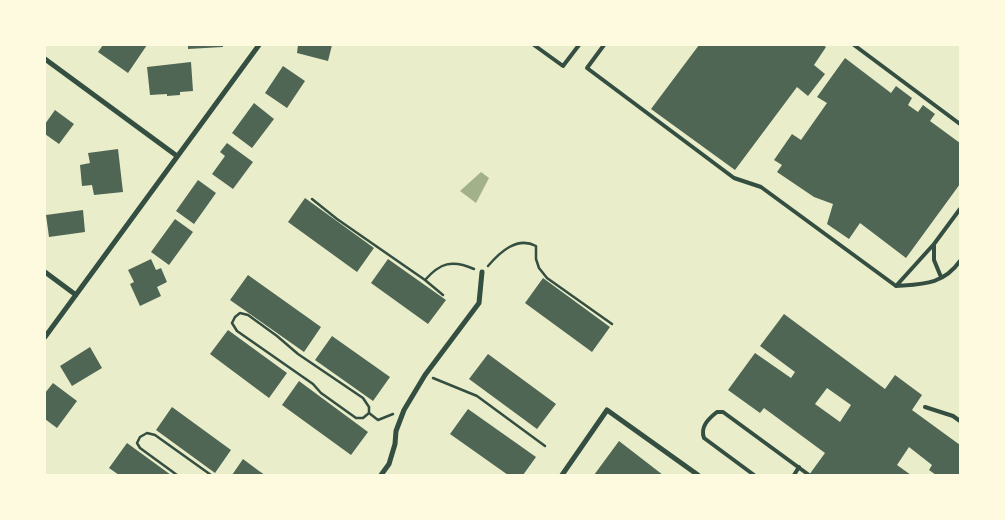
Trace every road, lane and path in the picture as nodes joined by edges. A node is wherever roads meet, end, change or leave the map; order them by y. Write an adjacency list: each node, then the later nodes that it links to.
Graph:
1 (259, 45): 8 (street)
2 (534, 45): 3 (lane)
3 (578, 45)
4 (604, 45): 17 (lane)
5 (854, 45): 7 (lane)
6 (45, 59): 8 (street)
7 (960, 124)
8 (178, 156): 18 (street)
9 (312, 199): 16 (path)
10 (960, 209): 11 (lane)
11 (934, 244): 15 (lane); 17 (lane)
12 (960, 261): 15 (lane)
13 (45, 272): 18 (street)
14 (482, 272): 16 (path); 20 (path); 22 (street)
15 (942, 277): 17 (lane)
16 (425, 280): 19 (path)
17 (896, 286)
18 (76, 295): 21 (street)
19 (443, 295)
20 (612, 324)
21 (45, 336)
22 (425, 375): 24 (street); 27 (path)
23 (925, 407): 26 (lane)
24 (404, 410): 25 (path); 31 (street)
25 (369, 413): 25 (path)
26 (960, 421)
27 (545, 446)
28 (800, 468): 34 (lane); 35 (lane); 36 (lane)
29 (177, 475): 30 (path)
30 (211, 475)
31 (381, 475)
32 (562, 475): 33 (street)
33 (698, 475)
34 (754, 475)
35 (794, 475)
36 (809, 475)

